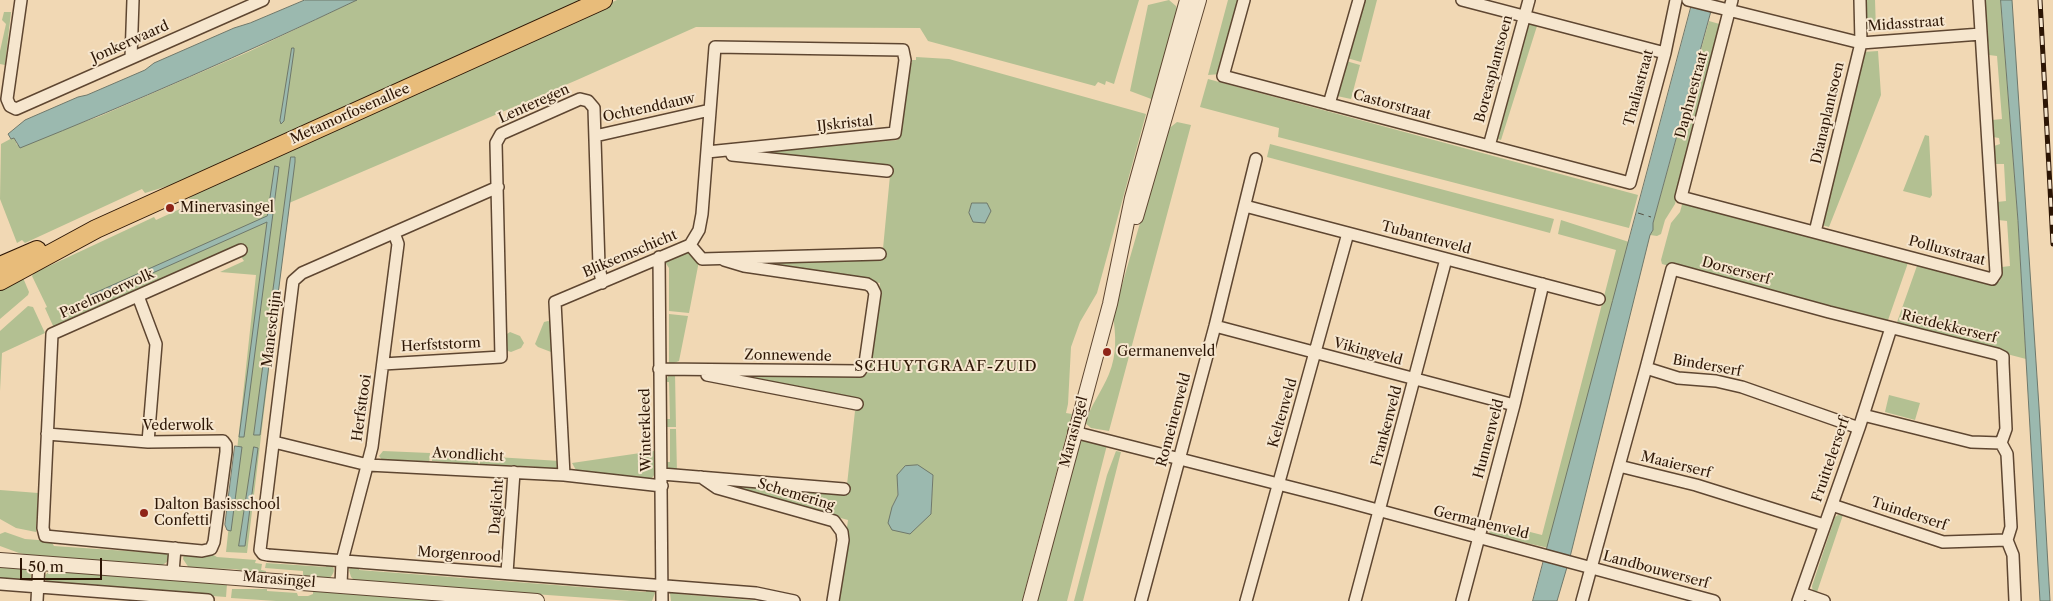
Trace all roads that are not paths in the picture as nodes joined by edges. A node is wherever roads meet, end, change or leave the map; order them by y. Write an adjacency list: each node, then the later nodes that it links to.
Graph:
1 (21, 0): 21 (street, Jonkerwaard)
2 (133, 0): 21 (street)
3 (263, 0): 21 (street, Jonkerwaard)
4 (603, 0): 33 (main road, Metamorfosenallee)
5 (1187, 0): 44 (street, Marasingel)
6 (1199, 0): 44 (street, Marasingel)
7 (1244, 0): 22 (street, Castorstraat)
8 (1359, 0): 22 (street)
9 (1462, 0): 16 (street)
10 (1529, 0): 16 (street, Boreasplantsoen)
11 (1676, 0): 20 (street, Thaliastraat)
12 (1689, 0): 15 (street, Midasstraat)
13 (1860, 0): 18 (street, Dianaplantsoen)
14 (1979, 0): 17 (street, Polluxstraat)
15 (1731, 5): 18 (street, Midasstraat); 31 (street, Daphnestraat)
16 (1524, 16): 20 (street); 25 (street, Boreasplantsoen)
17 (1981, 34): 18 (street, Midasstraat); 34 (street, Polluxstraat)
18 (1861, 43): 34 (street, Dianaplantsoen)
19 (715, 47): 23 (street, Bliksemschicht); 26 (street, IJskristal)
20 (1664, 53): 29 (street, Thaliastraat)
21 (131, 58)
22 (1330, 104): 25 (street, Castorstraat)
23 (710, 110): 24 (street, Ochtenddauw); 26 (street, Bliksemschicht)
24 (594, 136): 30 (street, Lenteregen); 46 (street, Lenteregen)
25 (1490, 146): 29 (street, Castorstraat)
26 (707, 152): 28 (street); 37 (street, Bliksemschicht)
27 (1256, 159): 32 (street, Romeinenveld)
28 (887, 171)
29 (1630, 183)
30 (498, 187): 35 (street, Maneschijn); 53 (street, Lenteregen)
31 (1681, 197): 34 (street, Polluxstraat)
32 (1245, 206): 36 (street, Tubantenveld); 50 (street, Romeinenveld)
33 (96, 229): 43 (main road, Metamorfosenallee); 45 (main road, Metamorfosenallee)
34 (1816, 232)
35 (394, 233): 54 (street, Herfsttooi); 66 (street, Maneschijn)
36 (1348, 233): 41 (street, Tubantenveld); 52 (street, Keltenveld)
37 (690, 245): 40 (street, Bliksemschicht); 42 (street, Zonnewende)
38 (241, 250): 48 (street, Parelmoerwolk)
39 (880, 254): 42 (street, Zonnewende)
40 (659, 258): 46 (street, Bliksemschicht); 56 (street, Winterkleed)
41 (1446, 259): 47 (street, Tubantenveld); 58 (street, Frankenveld)
42 (724, 260): 57 (street, Zonnewende)
43 (0, 266)
44 (1118, 269): 63 (street, Marasingel)
45 (0, 280)
46 (602, 283): 72 (street, Bliksemschicht)
47 (1543, 284): 49 (street, Tubantenveld); 60 (street, Hunnenveld)
48 (138, 296): 64 (street, Parelmoerwolk); 65 (street)
49 (1599, 299)
50 (1215, 326): 52 (street, Vikingveld); 68 (street, Romeinenveld)
51 (1891, 328): 55 (street, Dorserserf); 61 (street, Fruittelerserf); 67 (street, Rietdekkerserf)
52 (1315, 353): 58 (street, Vikingveld); 75 (street, Keltenveld)
53 (500, 357): 54 (street, Herfststorm)
54 (383, 364): 69 (street, Herfsttooi)
55 (1646, 368): 62 (street, Binderserf); 70 (street)
56 (659, 369): 57 (street, Zonnewende); 74 (street, Winterkleed)
57 (686, 369): 59 (street, Zonnewende)
58 (1415, 380): 60 (street, Vikingveld); 78 (street, Frankenveld)
59 (857, 404)
60 (1514, 405): 81 (street, Hunnenveld)
61 (1863, 415): 62 (street, Fruittelerserf); 67 (street)
62 (1859, 428): 77 (street, Fruittelerserf)
63 (1074, 432): 68 (street, Germanenveld); 98 (street, Marasingel)
64 (47, 434): 65 (street, Vederwolk); 80 (street, Parelmoerwolk)
65 (148, 442): 84 (street, Vederwolk)
66 (274, 442): 69 (street, Avondlicht); 83 (street, Maneschijn)
67 (2002, 443): 82 (street)
68 (1180, 460): 75 (street, Germanenveld); 105 (street, Romeinenveld)
69 (368, 465): 71 (street, Avondlicht); 88 (street, Herfsttooi)
70 (1619, 466): 79 (street, Maaierserf); 90 (street, Maaierserf)
71 (514, 472): 72 (street, Avondlicht); 92 (street, Daglicht)
72 (564, 475): 74 (street, Avondlicht)
73 (701, 477): 74 (street, Schemering); 76 (street, Schemering); 104 (street, Schemering)
74 (662, 480): 95 (street, Winterkleed)
75 (1278, 484): 78 (street, Germanenveld); 106 (street, Keltenveld)
76 (844, 489)
77 (1832, 505): 79 (street, Fruittelerserf); 82 (street, Tuinderserf)
78 (1378, 512): 81 (street, Germanenveld); 107 (street, Frankenveld)
79 (1824, 525): 97 (street, Fruittelerserf)
80 (43, 528): 84 (street, Vederwolk)
81 (1479, 538): 90 (street, Germanenveld); 108 (street, Hunnenveld)
82 (2007, 540): 112 (street)
83 (259, 546): 88 (street, Morgenrood)
84 (175, 548): 91 (street)
85 (0, 551): 87 (street, Marasingel)
86 (0, 560): 87 (street, Marasingel)
87 (22, 561): 89 (street, Marasingel)
88 (342, 561): 92 (street, Morgenrood); 94 (street, Herfsttooi)
89 (39, 563): 91 (street, Marasingel); 96 (street)
90 (1590, 567): 109 (street, Maaierserf); 110 (street, Landbouwerserf)
91 (173, 572): 94 (street, Marasingel)
92 (507, 574): 95 (street, Morgenrood)
93 (0, 584): 96 (street)
94 (341, 585): 101 (street, Marasingel)
95 (663, 586): 102 (street, Winterkleed); 103 (street)
96 (37, 587): 99 (street); 100 (street)
97 (1799, 597): 111 (street)
98 (1029, 599)
99 (208, 600)
100 (36, 601)
101 (537, 601)
102 (662, 601)
103 (794, 601)
104 (833, 601)
105 (1141, 601)
106 (1246, 601)
107 (1355, 601)
108 (1462, 601)
109 (1582, 601)
110 (1714, 601)
111 (1824, 601)
112 (2015, 601)

